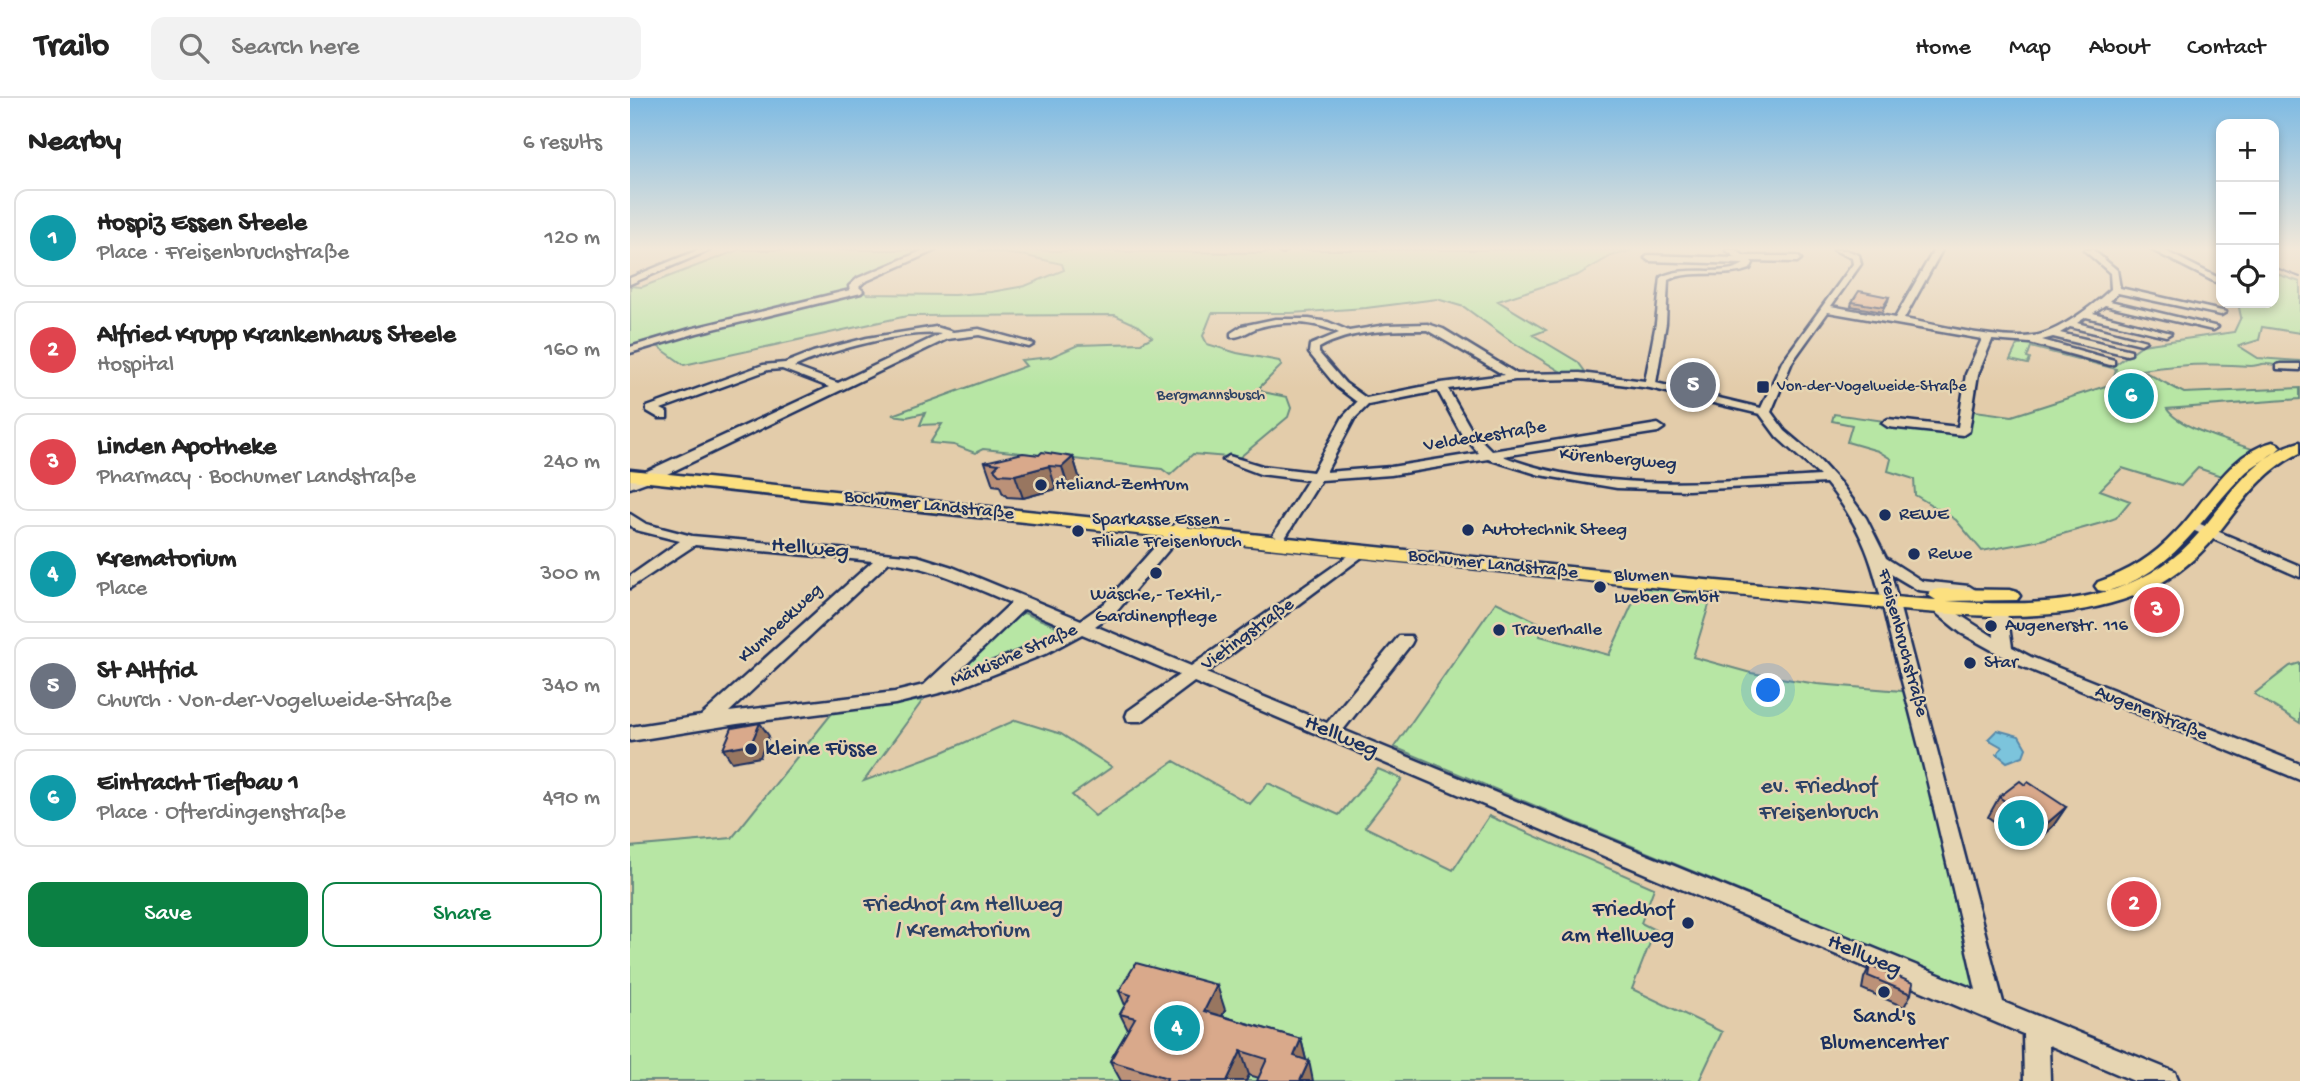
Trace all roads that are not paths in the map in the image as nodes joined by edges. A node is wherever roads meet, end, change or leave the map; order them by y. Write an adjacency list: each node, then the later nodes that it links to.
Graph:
1 (836, 296): 23 (street)
2 (1663, 296): 30 (street)
3 (1833, 296): 8 (street)
4 (1912, 296): 11 (street)
5 (2110, 296): 7 (street)
6 (2144, 296): 9 (street)
7 (2104, 302): 10 (street); 13 (street)
8 (1824, 308): 11 (street); 34 (street)
9 (2221, 312)
10 (2085, 314): 12 (street); 14 (street)
11 (1898, 321): 19 (street)
12 (2069, 324): 15 (street); 21 (street)
13 (2213, 327)
14 (2166, 333)
15 (2052, 334): 20 (street); 24 (street)
16 (1235, 335): 17 (street)
17 (1349, 335): 29 (street); 33 (street)
18 (945, 336): 22 (street); 26 (street); 32 (street)
19 (1988, 337): 20 (street); 36 (street)
20 (2031, 340): 25 (street)
21 (2141, 341)
22 (1030, 344)
23 (630, 350)
24 (2127, 352)
25 (2110, 362)
26 (785, 366): 32 (street); 35 (street)
27 (2281, 367): 28 (street)
28 (2300, 367)
29 (1515, 377): 30 (street); 31 (street)
30 (1650, 385): 34 (street)
31 (1440, 386): 33 (street); 40 (street, Kürenbergweg)
32 (839, 387): 42 (street)
33 (1364, 402): 43 (street)
34 (1765, 412): 44 (street, Freisenbruchstraße)
35 (663, 415)
36 (1888, 423)
37 (1658, 428): 40 (street, Veldeckestraße)
38 (2300, 436): 47 (main road, Bochumer Landstraße)
39 (2300, 447): 47 (main road, Bochumer Landstraße)
40 (1490, 454): 43 (street, Veldeckestraße); 44 (street, Kürenbergweg)
41 (1229, 460): 43 (street)
42 (639, 475): 46 (main road, Bochumer Landstraße)
43 (1318, 475): 48 (street)
44 (1830, 480): 52 (street, Freisenbruchstraße)
45 (630, 518): 49 (street, Hellweg)
46 (1180, 528): 48 (main road, Bochumer Landstraße); 50 (main road, Bochumer Landstraße); 59 (street, Märkische Straße)
47 (2201, 528): 53 (street); 57 (main road, Bochumer Landstraße)
48 (1279, 535): 55 (main road, Bochumer Landstraße)
49 (692, 540): 51 (street, Hellweg); 54 (street)
50 (1361, 551): 55 (main road, Bochumer Landstraße); 62 (street, Vietingstraße)
51 (885, 558): 56 (street, Hellweg); 65 (street, Klumbeckweg)
52 (1879, 560): 55 (street, Freisenbruchstraße); 57 (street, Bochumer Landstraße)
53 (2300, 572)
54 (630, 583)
55 (1889, 598): 57 (main road, Bochumer Landstraße); 58 (main road, Bochumer Landstraße); 69 (street, Freisenbruchstraße)
56 (1022, 601): 59 (street, Hellweg); 63 (street, Märkische Straße)
57 (1993, 602): 58 (main road, Bochumer Landstraße); 61 (street)
58 (1941, 608): 61 (street, Augenerstraße)
59 (1084, 626): 62 (street, Hellweg); 63 (street, Märkische Straße)
60 (1405, 640): 66 (street)
61 (2004, 650): 68 (street, Augenerstraße)
62 (1194, 674): 64 (street, Vietingstraße); 66 (street, Hellweg)
63 (928, 691): 65 (street, Märkische Straße)
64 (1135, 716)
65 (706, 722): 67 (street, Märkische Straße)
66 (1331, 733): 69 (street, Hellweg)
67 (630, 734)
68 (2300, 772)
69 (1993, 1010): 70 (street, Hellweg)
70 (2036, 1027): 71 (street); 72 (street, Hellweg)
71 (2037, 1081)
72 (2166, 1081)

